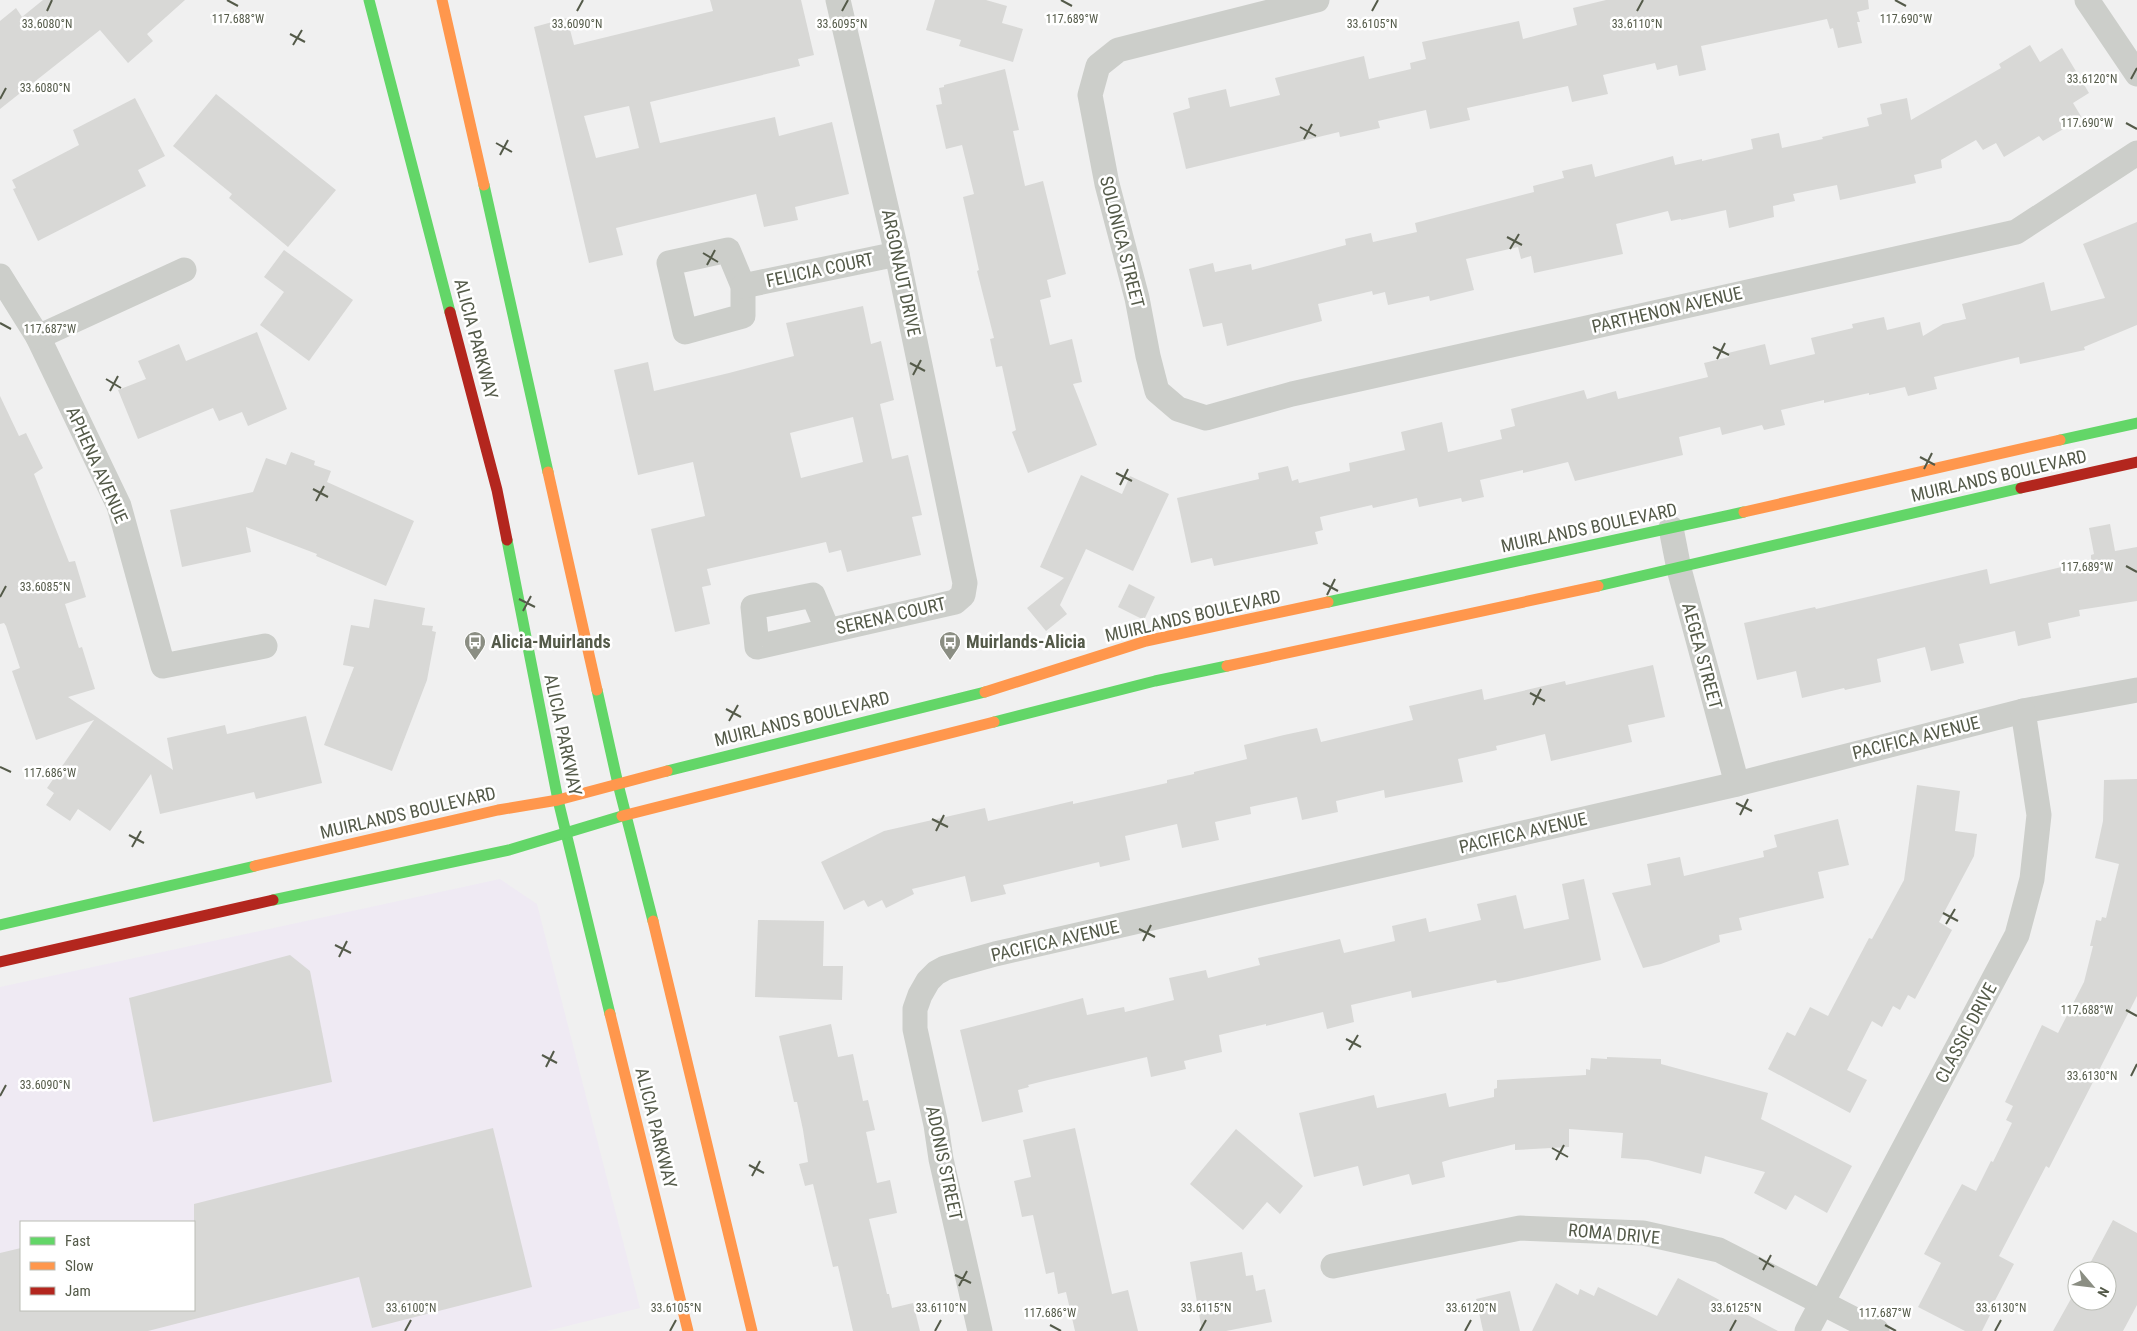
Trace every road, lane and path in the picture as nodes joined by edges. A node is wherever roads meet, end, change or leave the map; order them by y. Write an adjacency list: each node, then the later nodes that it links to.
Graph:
1 (369, 0): 25 (main road, ALICIA PARKWAY)
2 (442, 0): 23 (main road)
3 (838, 0): 8 (street, ARGONAUT DRIVE)
4 (1317, 0): 13 (street, SOLONICA STREET)
5 (2086, 0): 6 (street)
6 (2137, 74)
7 (2137, 153): 13 (street, PARTHENON AVENUE)
8 (897, 254): 11 (street, FELICIA COURT); 18 (street, ARGONAUT DRIVE)
9 (184, 270): 12 (street)
10 (0, 276): 12 (street, APHENA AVENUE)
11 (743, 286)
12 (38, 338): 20 (street, APHENA AVENUE)
13 (1178, 409)
14 (2137, 423): 16 (main road, MUIRLANDS BOULEVARD)
15 (2137, 462): 17 (main road, MUIRLANDS BOULEVARD)
16 (1671, 528): 17 (street, AEGEA STREET); 23 (main road, MUIRLANDS BOULEVARD)
17 (1679, 569): 24 (street, AEGEA STREET); 26 (main road, MUIRLANDS BOULEVARD)
18 (955, 602): 19 (street, SERENA COURT)
19 (828, 631)
20 (265, 646)
21 (2137, 690): 22 (street, PACIFICA AVENUE)
22 (2023, 711): 24 (street, PACIFICA AVENUE); 32 (street, CLASSIC DRIVE)
23 (618, 784): 25 (main road, MUIRLANDS BOULEVARD); 26 (main road)
24 (1737, 784): 30 (street, PACIFICA AVENUE)
25 (558, 800): 27 (main road, ALICIA PARKWAY); 28 (main road, MUIRLANDS BOULEVARD)
26 (627, 815): 27 (main road, MUIRLANDS BOULEVARD); 34 (main road)
27 (566, 833): 29 (main road, MUIRLANDS BOULEVARD); 33 (main road, ALICIA PARKWAY)
28 (0, 925)
29 (0, 962)
30 (920, 995): 35 (street, ADONIS STREET)
31 (1333, 1266): 32 (street, ROMA DRIVE)
32 (1822, 1302): 36 (street, CLASSIC DRIVE); 37 (street, ROMA DRIVE)
33 (688, 1331)
34 (752, 1331)
35 (980, 1331)
36 (1807, 1331)
37 (1877, 1331)

